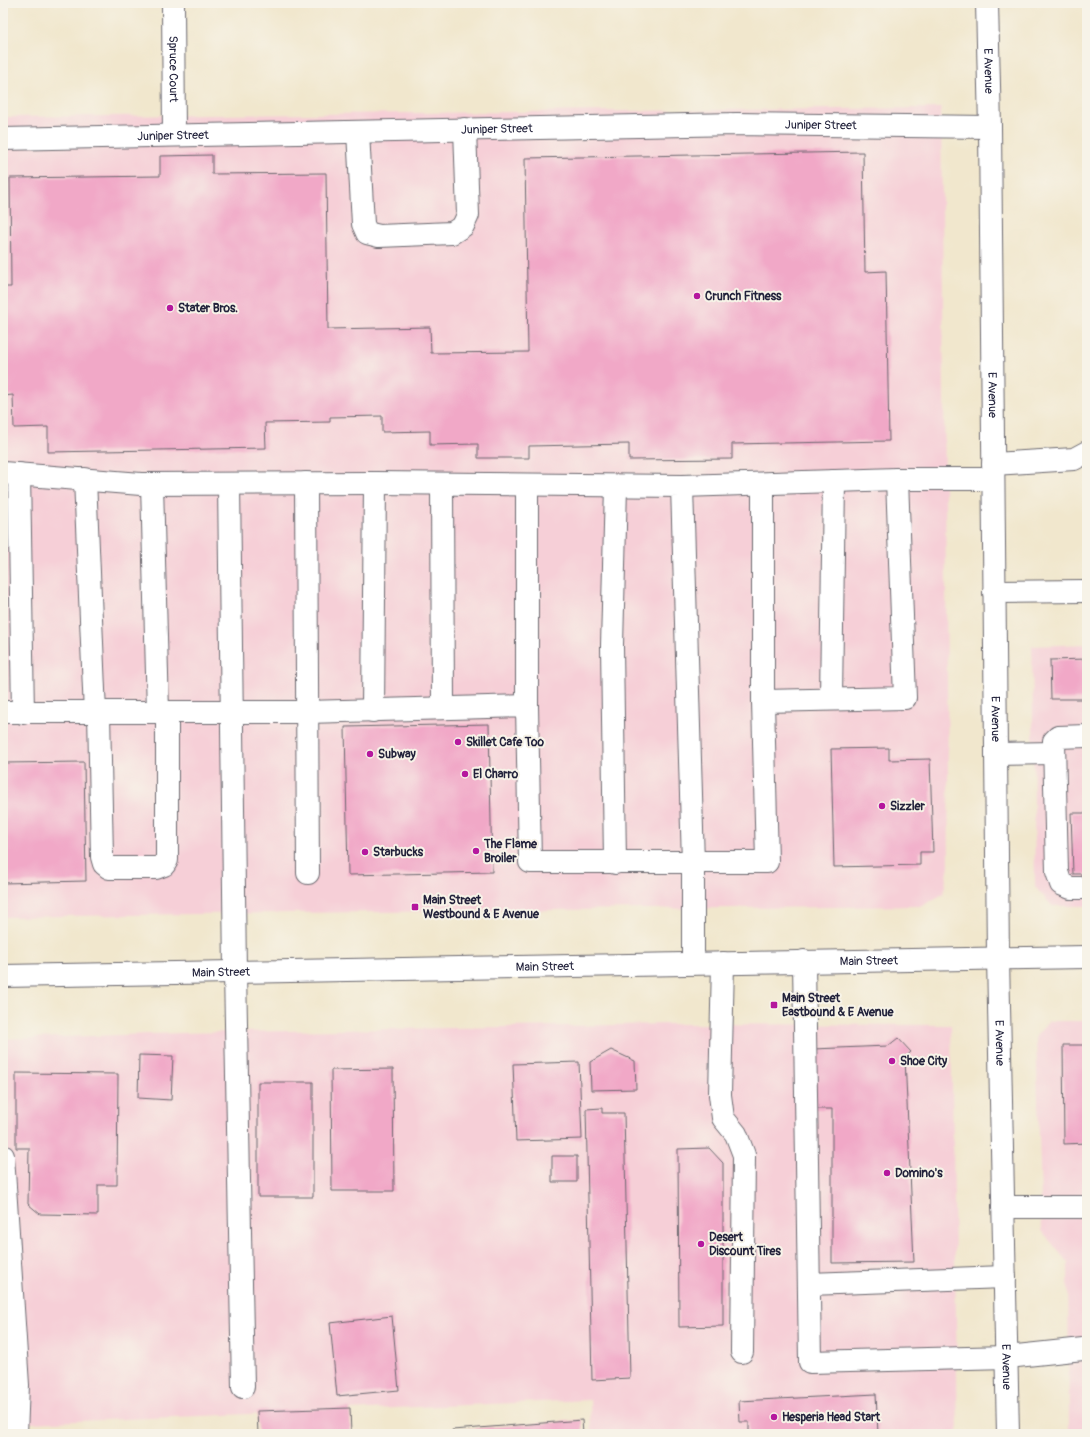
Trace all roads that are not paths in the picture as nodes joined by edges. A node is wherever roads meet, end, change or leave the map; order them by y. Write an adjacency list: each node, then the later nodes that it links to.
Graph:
1 (173, 3): 6 (street, Spruce Court)
2 (988, 3): 3 (street, E Avenue)
3 (990, 127): 4 (street, Juniper Street); 9 (street, E Avenue)
4 (465, 129): 5 (street, Juniper Street); 5 (street)
5 (358, 132): 6 (street, Juniper Street)
6 (174, 135): 7 (street, Juniper Street)
7 (3, 139)
8 (1087, 452): 9 (street)
9 (993, 472): 11 (street); 24 (street, E Avenue)
10 (11, 474): 12 (street); 30 (street)
11 (897, 479): 13 (street); 25 (street)
12 (84, 480): 15 (street); 34 (street)
13 (834, 481): 19 (street); 25 (street)
14 (306, 483): 16 (street); 17 (street); 33 (street)
15 (152, 484): 16 (street); 31 (street)
16 (228, 484): 32 (street)
17 (375, 484): 18 (street); 29 (street)
18 (442, 484): 20 (street); 28 (street)
19 (763, 484): 22 (street); 26 (street)
20 (527, 485): 21 (street); 27 (street)
21 (616, 486): 22 (street); 39 (street)
22 (682, 486): 38 (street)
23 (1087, 591): 24 (street)
24 (994, 592): 37 (street, E Avenue)
25 (831, 699): 26 (street)
26 (763, 701): 38 (street)
27 (526, 706): 28 (street); 39 (street)
28 (443, 708): 29 (street)
29 (373, 711): 33 (street)
30 (13, 712): 34 (street)
31 (162, 712): 32 (street); 34 (street); 34 (street)
32 (231, 712): 33 (street); 47 (street)
33 (307, 712): 40 (street)
34 (97, 713)
35 (1087, 736): 36 (street)
36 (1054, 753): 37 (street); 41 (street)
37 (996, 754): 43 (street, E Avenue)
38 (693, 862): 39 (street); 45 (street)
39 (614, 863)
40 (308, 873)
41 (1087, 888)
42 (1087, 957): 43 (street, Main Street)
43 (998, 958): 44 (street, Main Street); 50 (street, E Avenue)
44 (804, 961): 46 (street, Main Street); 53 (street)
45 (693, 963): 46 (street, Main Street); 47 (street, Main Street)
46 (723, 963): 55 (street)
47 (235, 972): 48 (street, Main Street); 57 (street)
48 (3, 976)
49 (3, 1156): 58 (street)
50 (1003, 1207): 51 (street); 52 (street, E Avenue)
51 (1087, 1207)
52 (1005, 1277): 53 (street); 56 (street, E Avenue)
53 (809, 1284): 56 (street)
54 (1087, 1350): 56 (street)
55 (742, 1352)
56 (1007, 1357): 59 (street, E Avenue)
57 (243, 1387)
58 (16, 1434)
59 (1008, 1434)

